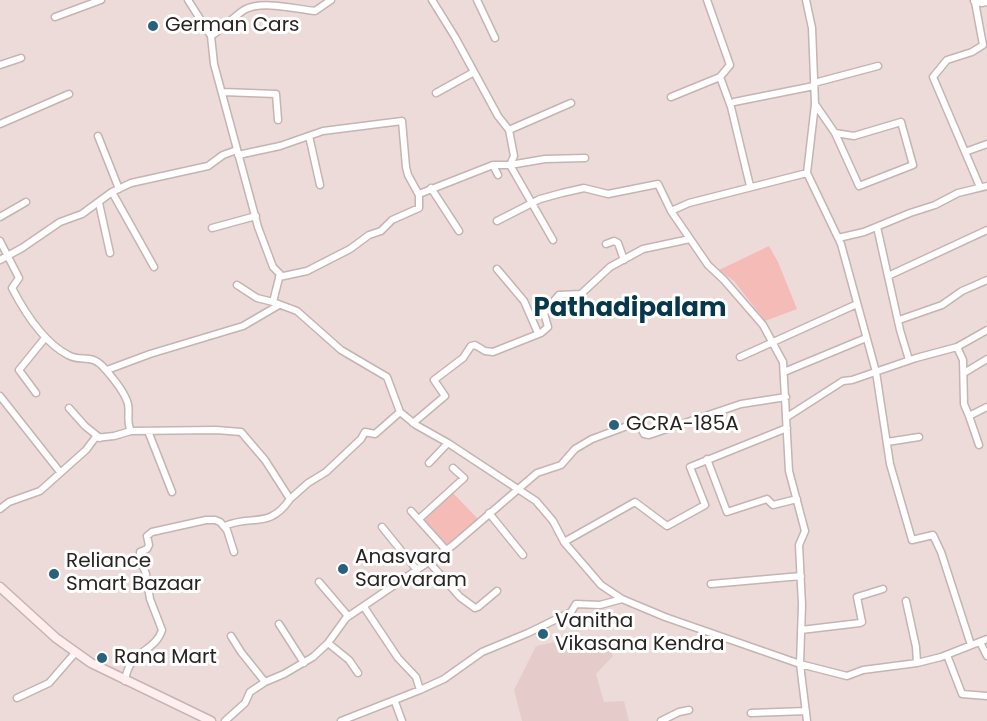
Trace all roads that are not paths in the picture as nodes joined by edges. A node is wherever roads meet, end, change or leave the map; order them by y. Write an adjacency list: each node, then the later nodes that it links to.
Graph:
1 (101, 0): 11 (street)
2 (189, 0): 13 (street)
3 (332, 0): 10 (street)
4 (432, 0): 18 (street)
5 (477, 0): 14 (street)
6 (707, 0): 19 (street)
7 (806, 0): 20 (street)
8 (975, 1): 9 (street); 12 (street)
9 (987, 2)
10 (256, 3): 13 (street)
11 (55, 17)
12 (984, 29): 36 (street)
13 (211, 36): 21 (street)
14 (495, 38)
15 (21, 58): 16 (street)
16 (0, 65)
17 (879, 66): 20 (street)
18 (474, 72): 22 (street); 30 (street)
19 (720, 77): 24 (street); 43 (street)
20 (814, 84): 25 (street); 27 (street)
21 (223, 92): 28 (street); 35 (street)
22 (436, 93)
23 (69, 94): 29 (street)
24 (670, 97)
25 (734, 102)
26 (571, 103): 30 (street)
27 (815, 104): 31 (street); 40 (street)
28 (278, 120)
29 (0, 124)
30 (509, 130): 39 (street)
31 (835, 134): 31 (street)
32 (98, 136): 47 (street)
33 (309, 136): 35 (street); 42 (street); 48 (street)
34 (987, 144): 36 (street)
35 (238, 152): 47 (street); 53 (street)
36 (965, 152): 46 (street)
37 (585, 158): 39 (street)
38 (494, 165): 39 (street); 41 (street); 45 (street)
39 (510, 165): 51 (street)
40 (807, 173): 43 (street); 61 (street)
41 (498, 175)
42 (320, 185)
43 (750, 186): 52 (street)
44 (987, 186): 46 (street)
45 (431, 188): 48 (street); 59 (street)
46 (980, 188): 56 (street)
47 (116, 190): 50 (street); 68 (street)
48 (419, 196): 71 (street)
49 (26, 202): 54 (street)
50 (99, 203): 65 (street); 66 (street)
51 (531, 204): 52 (street); 55 (street); 62 (street)
52 (671, 211): 60 (street)
53 (256, 216): 57 (street); 71 (street)
54 (0, 217)
55 (497, 222)
56 (877, 227): 61 (street); 70 (street)
57 (213, 228)
58 (987, 230): 70 (street)
59 (459, 231)
60 (690, 238): 67 (street); 81 (street)
61 (838, 238): 75 (street)
62 (554, 240)
63 (0, 241): 66 (street)
64 (606, 244): 67 (street)
65 (110, 254)
66 (3, 258): 79 (street)
67 (624, 260): 78 (street)
68 (154, 267)
69 (497, 269): 78 (street)
70 (888, 276): 76 (street)
71 (279, 277): 74 (street)
72 (987, 280): 76 (street)
73 (237, 285): 74 (street)
74 (276, 304): 86 (street); 97 (street)
75 (857, 304): 80 (street); 81 (street)
76 (899, 320): 85 (street)
77 (987, 330): 82 (street)
78 (538, 333): 100 (street)
79 (45, 338): 86 (street); 90 (street)
80 (866, 339): 87 (street); 88 (street)
81 (773, 341): 83 (street); 87 (street)
82 (957, 347): 85 (street); 89 (street)
83 (740, 357)
84 (987, 359): 89 (street)
85 (909, 360): 88 (street)
86 (107, 370): 102 (street)
87 (784, 372): 92 (street)
88 (876, 372): 93 (street); 106 (street)
89 (964, 373): 98 (street)
90 (36, 393)
91 (0, 396): 112 (street)
92 (786, 397): 99 (street); 113 (street)
93 (815, 399): 94 (street); 99 (street)
94 (817, 407)
95 (987, 407): 98 (street)
96 (69, 408): 105 (street)
97 (400, 412): 100 (street); 115 (street)
98 (969, 416): 108 (street)
99 (787, 417): 101 (street)
100 (413, 423): 107 (street)
101 (788, 428): 109 (street); 116 (street)
102 (131, 431): 103 (street); 105 (street)
103 (148, 431): 114 (street); 115 (street)
104 (919, 436): 106 (street)
105 (101, 438): 112 (street)
106 (887, 442): 146 (street)
107 (448, 443): 110 (street); 113 (street)
108 (979, 445)
109 (707, 459): 116 (street); 125 (street)
110 (429, 463)
111 (453, 468): 120 (street)
112 (60, 472): 117 (street)
113 (518, 488): 119 (street); 125 (street)
114 (172, 492)
115 (290, 499): 121 (street)
116 (797, 499): 123 (street)
117 (0, 508)
118 (411, 511): 120 (street)
119 (489, 513): 126 (street); 128 (street)
120 (419, 519): 126 (street)
121 (225, 526): 127 (street); 154 (street)
122 (382, 527): 130 (street)
123 (805, 531): 124 (street); 131 (street)
124 (795, 534)
125 (564, 542): 137 (street)
126 (446, 550): 129 (street)
127 (234, 552)
128 (523, 555)
129 (428, 561): 130 (street); 136 (street)
130 (416, 569): 139 (street)
131 (801, 576): 133 (street); 142 (street)
132 (319, 582): 140 (street)
133 (711, 584)
134 (0, 587): 147 (main road)
135 (883, 589): 142 (street)
136 (497, 591)
137 (622, 599): 152 (street); 156 (street)
138 (906, 602): 151 (street)
139 (364, 607): 140 (street); 156 (street)
140 (348, 616): 145 (street)
141 (279, 624): 150 (street)
142 (801, 630): 152 (street)
143 (231, 636): 155 (street)
144 (984, 641): 146 (street); 149 (street)
145 (328, 643): 150 (street); 153 (street)
146 (971, 645): 148 (street)
147 (75, 653): 154 (main road); 158 (street)
148 (947, 655): 151 (street); 157 (street)
149 (987, 656)
150 (304, 663): 155 (street)
151 (917, 663): 152 (street)
152 (800, 664): 161 (street)
153 (358, 673)
154 (125, 681): 163 (main road)
155 (265, 682): 165 (street)
156 (420, 690): 159 (street)
157 (987, 696)
158 (17, 698)
159 (395, 702): 166 (street); 167 (street)
160 (689, 710): 168 (street)
161 (806, 711): 162 (street); 169 (street)
162 (751, 713)
163 (194, 718): 164 (main road)
164 (211, 721)
165 (225, 721)
166 (341, 721)
167 (402, 721)
168 (660, 721)
169 (807, 721)

